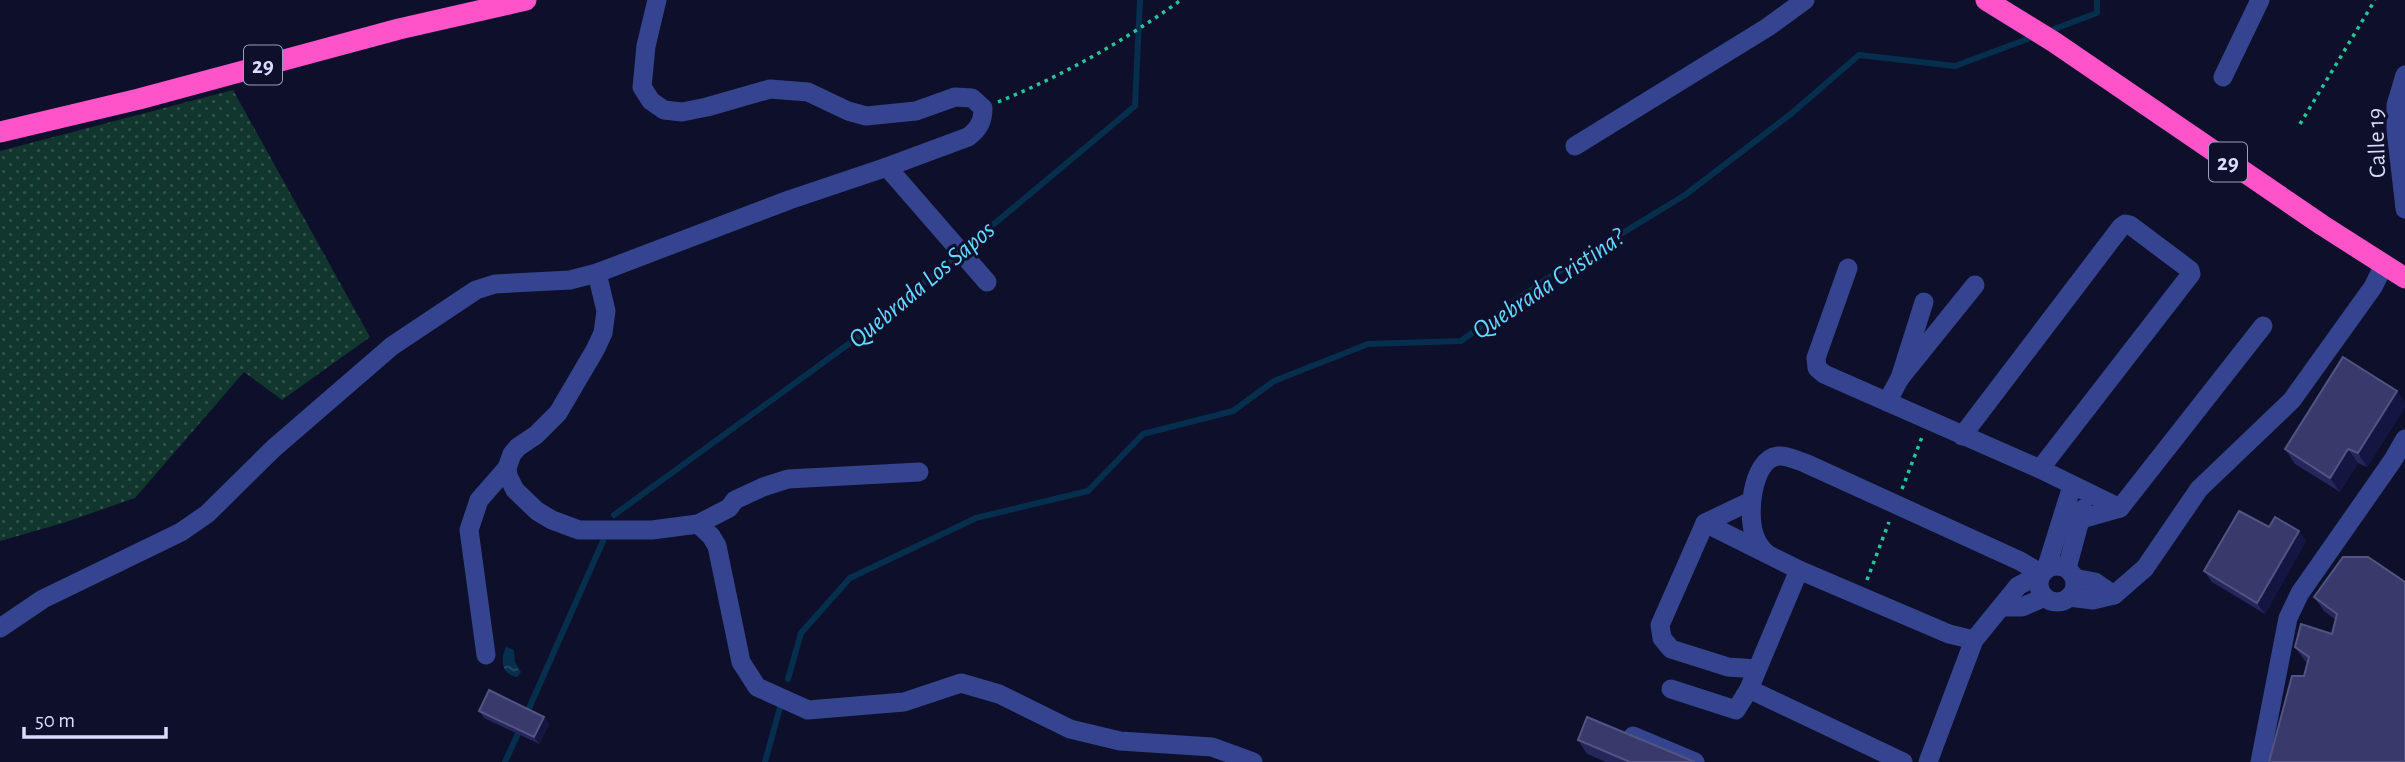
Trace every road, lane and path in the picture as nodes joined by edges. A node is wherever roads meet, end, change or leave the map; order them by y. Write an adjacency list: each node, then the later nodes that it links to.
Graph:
1 (526, 0): 12 (highway, 29)
2 (657, 0): 10 (street)
3 (1181, 0): 10 (path)
4 (1805, 0): 13 (street)
5 (1986, 0): 16 (highway, 29)
6 (2260, 0): 9 (street)
7 (2375, 0): 11 (path)
8 (2405, 75): 15 (street, Calle 19)
9 (2223, 77)
10 (984, 108): 14 (street)
11 (2301, 124)
12 (0, 131)
13 (1574, 146)
14 (887, 167): 18 (street); 20 (street)
15 (2405, 209)
16 (2384, 265): 19 (highway, 29); 41 (street)
17 (1848, 268): 25 (street)
18 (597, 273): 29 (street); 42 (street)
19 (2405, 278)
20 (987, 282)
21 (1975, 285): 24 (street)
22 (1924, 302): 24 (street)
23 (2263, 326): 34 (street)
24 (1900, 378): 25 (street)
25 (1887, 402): 26 (street)
26 (1962, 436): 30 (street); 30 (street)
27 (2405, 439): 28 (street)
28 (2399, 454): 53 (street)
29 (507, 467): 37 (street); 44 (street)
30 (2040, 470): 32 (street)
31 (919, 472): 37 (street)
32 (2079, 489): 34 (street); 35 (street); 40 (street)
33 (1751, 501): 36 (street); 38 (street); 40 (street)
34 (2120, 508): 35 (street)
35 (2081, 519): 41 (street)
36 (1705, 523): 38 (street); 45 (street)
37 (698, 524): 49 (street)
38 (1766, 553): 39 (street)
39 (1799, 570): 43 (street); 45 (street)
40 (2043, 580): 41 (street); 41 (street); 43 (street)
41 (2070, 581)
42 (0, 628)
43 (1974, 640): 52 (street)
44 (486, 655)
45 (1757, 669): 47 (street)
46 (1671, 689): 47 (street)
47 (1749, 690): 51 (street)
48 (1633, 736): 50 (street)
49 (1253, 762)
50 (1695, 762)
51 (1903, 762)
52 (1928, 762)
53 (2260, 762)

